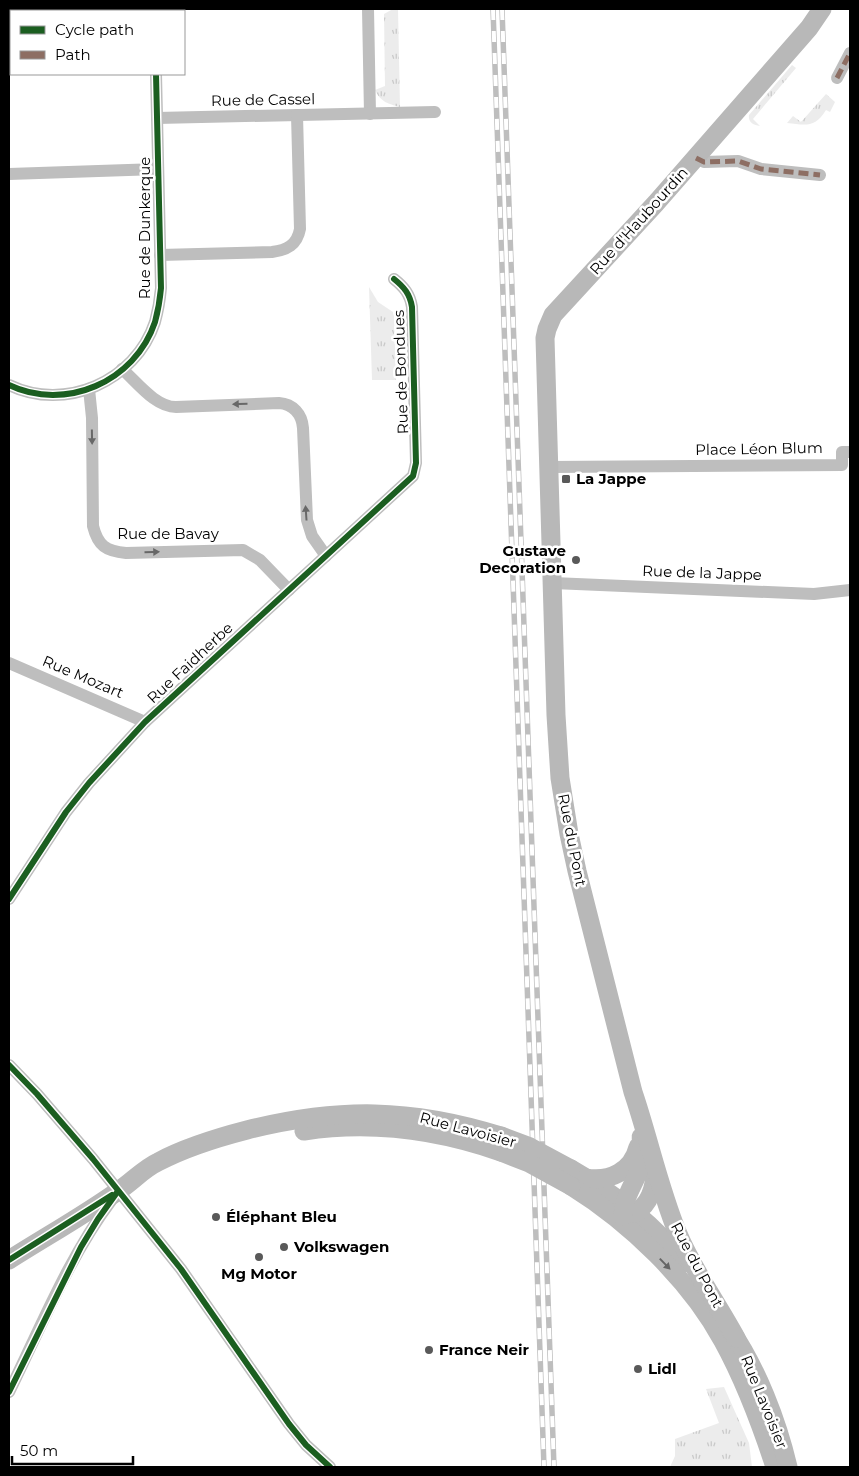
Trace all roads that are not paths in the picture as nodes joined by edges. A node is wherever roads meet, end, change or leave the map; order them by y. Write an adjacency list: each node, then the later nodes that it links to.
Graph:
1 (368, 9): 7 (street)
2 (822, 9): 10 (main road, Rue d'Haubourdin)
3 (850, 54): 5 (street)
4 (156, 75): 9 (street, Rue de Dunkerque)
5 (837, 78)
6 (435, 112): 7 (street, Rue de Cassel)
7 (370, 114): 8 (street, Rue de Cassel)
8 (297, 115): 9 (street, Rue de Cassel); 14 (street)
9 (157, 118): 11 (street, Rue de Dunkerque)
10 (696, 158): 13 (street); 20 (main road, Rue d'Haubourdin)
11 (158, 169): 12 (street); 14 (street, Rue de Dunkerque)
12 (9, 174)
13 (820, 175)
14 (160, 255): 16 (street, Rue de Dunkerque)
15 (394, 279): 21 (street, Rue de Bondues)
16 (122, 369): 18 (street, Rue de Dunkerque); 22 (street, one-way to 16)
17 (9, 385): 18 (street, Rue de Dunkerque)
18 (89, 389): 24 (street, Rue de Bavay, one-way to 24)
19 (850, 452): 20 (street, Place Léon Blum)
20 (550, 467): 23 (main road, Rue d'Haubourdin)
21 (416, 470): 22 (street, Rue Faidherbe)
22 (326, 556): 24 (street, Rue Faidherbe)
23 (553, 583): 25 (street, Rue de la Jappe); 30 (main road, Rue du Pont)
24 (289, 590): 27 (street, Rue Faidherbe)
25 (850, 590)
26 (9, 662): 27 (street, Rue Mozart)
27 (145, 722): 28 (street, Rue Faidherbe)
28 (9, 899)
29 (9, 1065): 35 (street)
30 (633, 1092): 31 (main road, Rue du Pont); 33 (main road, Rue du Pont)
31 (639, 1129): 34 (main road, Rue du Pont); 36 (main road, Rue du Pont)
32 (501, 1144): 34 (main road, Rue Lavoisier, bridge); 35 (main road, Rue Lavoisier); 35 (main road, Rue Lavoisier)
33 (654, 1161): 36 (main road, Rue du Pont); 38 (main road, Rue du Pont)
34 (575, 1177): 36 (main road, Rue Lavoisier)
35 (118, 1191): 37 (main road, Rue Lavoisier); 39 (street); 40 (street)
36 (628, 1215): 38 (main road, Rue Lavoisier); 41 (main road, Rue Lavoisier, one-way to 41)
37 (9, 1260)
38 (736, 1338): 42 (main road, Rue Lavoisier)
39 (9, 1392)
40 (330, 1467)
41 (775, 1467)
42 (788, 1467)

